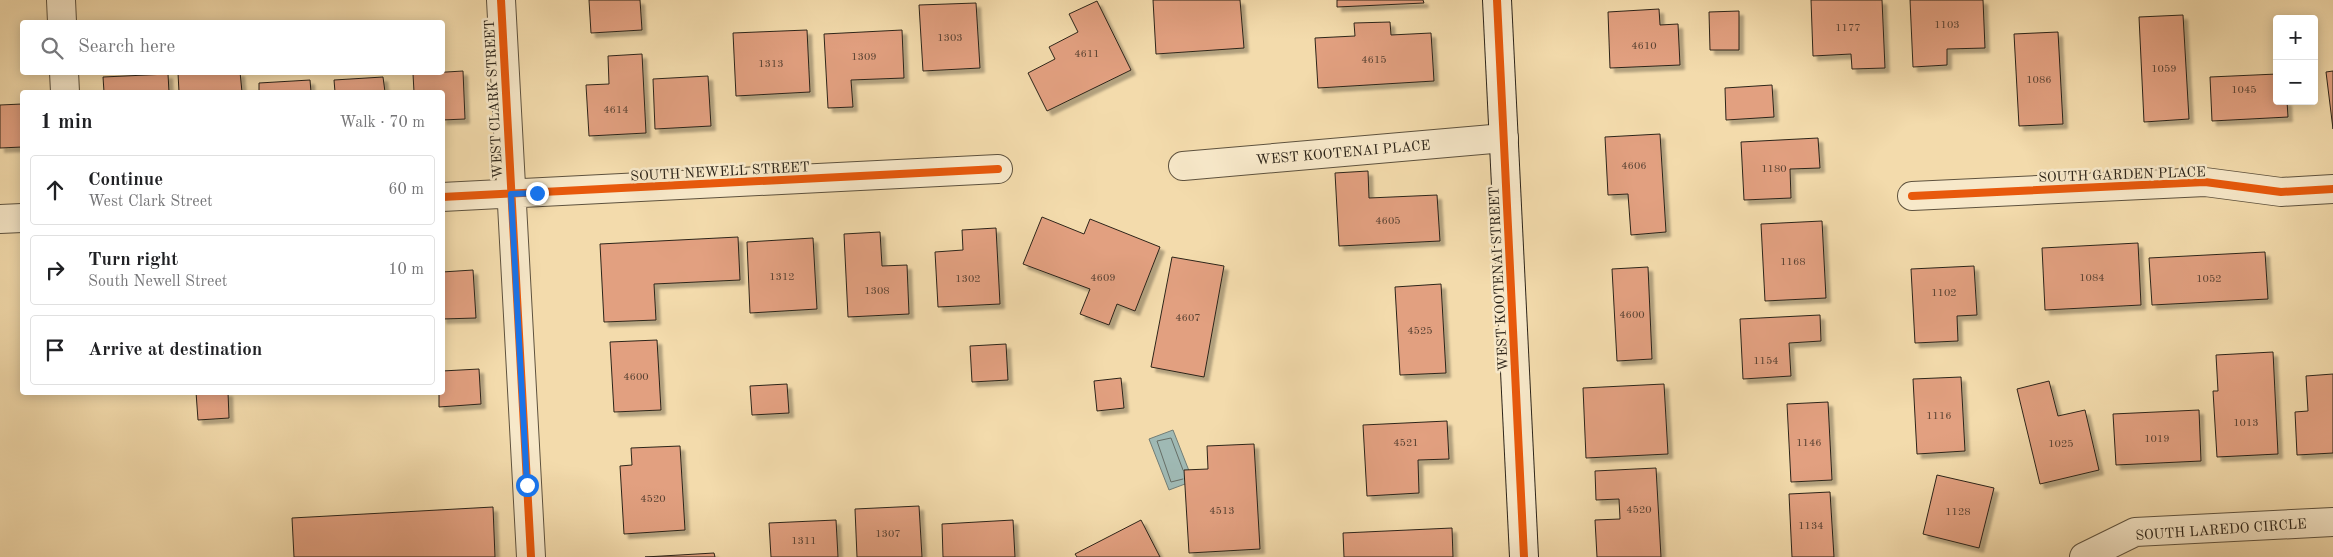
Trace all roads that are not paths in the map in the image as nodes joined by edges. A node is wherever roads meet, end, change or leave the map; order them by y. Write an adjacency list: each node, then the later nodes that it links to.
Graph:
1 (61, 0): 4 (street)
2 (501, 0): 11 (street, WEST CLARK STREET)
3 (1497, 0): 7 (street, WEST KOOTENAI STREET)
4 (62, 20)
5 (64, 75): 6 (street)
6 (65, 90)
7 (1504, 138): 8 (street, WEST KOOTENAI PLACE); 18 (street, WEST KOOTENAI STREET)
8 (1183, 166)
9 (998, 169): 11 (street, SOUTH NEWELL STREET)
10 (2333, 189): 12 (street, SOUTH GARDEN PLACE)
11 (511, 194): 13 (street, SOUTH NEWELL STREET); 17 (street, WEST CLARK STREET)
12 (1912, 196)
13 (445, 197)
14 (20, 218): 15 (street)
15 (0, 219)
16 (2333, 522): 19 (street, SOUTH LAREDO CIRCLE)
17 (530, 557)
18 (1524, 557)
19 (2084, 557)

